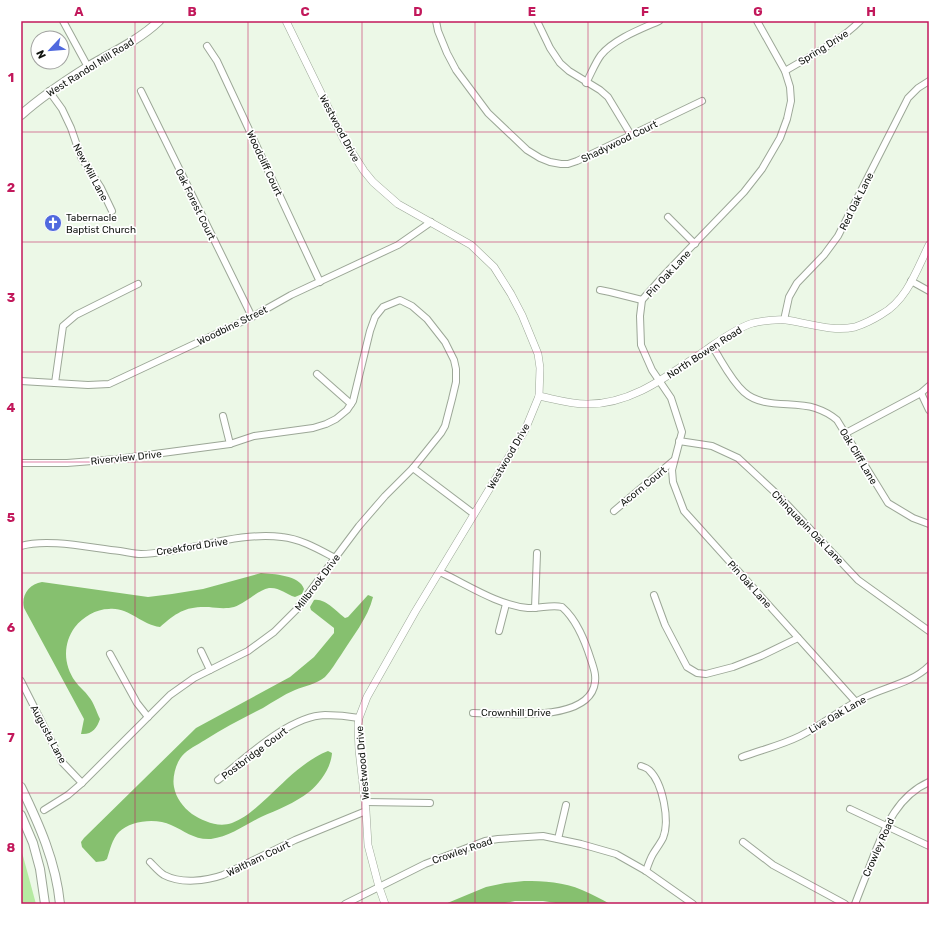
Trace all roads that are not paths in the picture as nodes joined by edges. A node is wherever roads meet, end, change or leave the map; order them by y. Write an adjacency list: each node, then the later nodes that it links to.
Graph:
1 (159, 21): 10 (main road, West Randol Mill Road)
2 (286, 21): 21 (street, Westwood Drive)
3 (436, 21): 18 (street, Shadywood Court)
4 (537, 21): 13 (street)
5 (659, 21): 13 (street)
6 (757, 21): 11 (street, Pin Oak Lane)
7 (860, 21): 11 (street, Spring Drive)
8 (66, 22): 10 (street)
9 (207, 46): 25 (street, Woodcliff Court)
10 (88, 67): 14 (main road, West Randol Mill Road)
11 (785, 71): 22 (street, Pin Oak Lane)
12 (929, 81): 31 (street, Red Oak Lane)
13 (586, 83): 18 (street)
14 (49, 91): 17 (main road, West Randol Mill Road); 19 (street, New Mill Lane)
15 (141, 91): 30 (street, Oak Forest Court)
16 (702, 101): 18 (street, Shadywood Court)
17 (21, 115)
18 (632, 135)
19 (112, 211)
20 (668, 217): 22 (street)
21 (431, 222): 25 (street, Woodbine Street); 39 (street, Westwood Drive)
22 (695, 244): 29 (street, Pin Oak Lane)
23 (929, 245): 24 (street, North Bowen Road)
24 (911, 281): 28 (street); 31 (street, North Bowen Road)
25 (320, 282): 30 (street, Woodbine Street)
26 (138, 284): 36 (street)
27 (600, 290): 29 (street)
28 (929, 291)
29 (642, 300): 35 (street, Pin Oak Lane)
30 (252, 317): 36 (street, Woodbine Street)
31 (784, 320): 32 (street, North Bowen Road)
32 (712, 346): 35 (street, North Bowen Road); 43 (street, Oak Cliff Lane)
33 (317, 374): 40 (street)
34 (21, 381): 36 (street, Woodbine Street)
35 (659, 381): 39 (street, North Bowen Road); 44 (street, Pin Oak Lane)
36 (55, 383)
37 (929, 386): 38 (street)
38 (920, 393): 41 (street); 43 (street)
39 (539, 396): 50 (street, Westwood Drive)
40 (351, 404): 45 (street, Riverview Drive); 48 (street, Millbrook Drive)
41 (929, 410)
42 (223, 416): 45 (street)
43 (846, 433): 51 (street, Oak Cliff Lane)
44 (679, 441): 46 (street, Pin Oak Lane); 60 (street, Chinquapin Oak Lane)
45 (230, 444): 47 (street, Riverview Drive)
46 (673, 461): 49 (street, Acorn Court); 61 (street, Pin Oak Lane)
47 (21, 463)
48 (413, 468): 50 (street); 54 (street, Millbrook Drive)
49 (614, 511)
50 (474, 514): 55 (street, Westwood Drive)
51 (929, 524)
52 (21, 546): 54 (street, Creekford Drive)
53 (537, 553): 58 (street)
54 (335, 558): 65 (street, Millbrook Drive)
55 (440, 572): 57 (street, Crownhill Drive); 70 (street, Westwood Drive)
56 (654, 595): 61 (street)
57 (506, 604): 58 (street, Crownhill Drive); 59 (street)
58 (535, 608): 68 (street, Crownhill Drive)
59 (499, 631)
60 (929, 631)
61 (798, 638): 67 (street, Pin Oak Lane)
62 (201, 651): 65 (street)
63 (110, 654): 69 (street)
64 (929, 666): 67 (street, Live Oak Lane)
65 (210, 670): 69 (street, Millbrook Drive)
66 (21, 681): 75 (street, Augusta Lane)
67 (856, 702): 71 (street, Live Oak Lane)
68 (473, 713)
69 (148, 717): 75 (street, Millbrook Drive)
70 (359, 718): 73 (street, Postbridge Court); 77 (street, Westwood Drive)
71 (742, 757)
72 (641, 766): 89 (street)
73 (218, 780)
74 (929, 782): 84 (street, Crowley Road)
75 (82, 783): 81 (street, Millbrook Drive)
76 (21, 787): 92 (main road)
77 (365, 802): 78 (street); 82 (street, Westwood Drive)
78 (430, 803)
79 (566, 805): 85 (street)
80 (850, 809): 84 (street)
81 (44, 810)
82 (366, 811): 88 (street, Waltham Court); 90 (street, Westwood Drive)
83 (21, 815): 91 (main road)
84 (886, 826): 87 (street); 97 (street, Crowley Road)
85 (558, 839): 89 (street, Crowley Road); 90 (street, Crowley Road)
86 (743, 842): 96 (street)
87 (929, 846)
88 (150, 862)
89 (646, 871): 95 (street, Crowley Road)
90 (379, 887): 93 (street, Crowley Road); 94 (street, Westwood Drive)
91 (45, 904)
92 (60, 904)
93 (345, 904)
94 (385, 904)
95 (693, 904)
96 (845, 904)
97 (855, 904)

